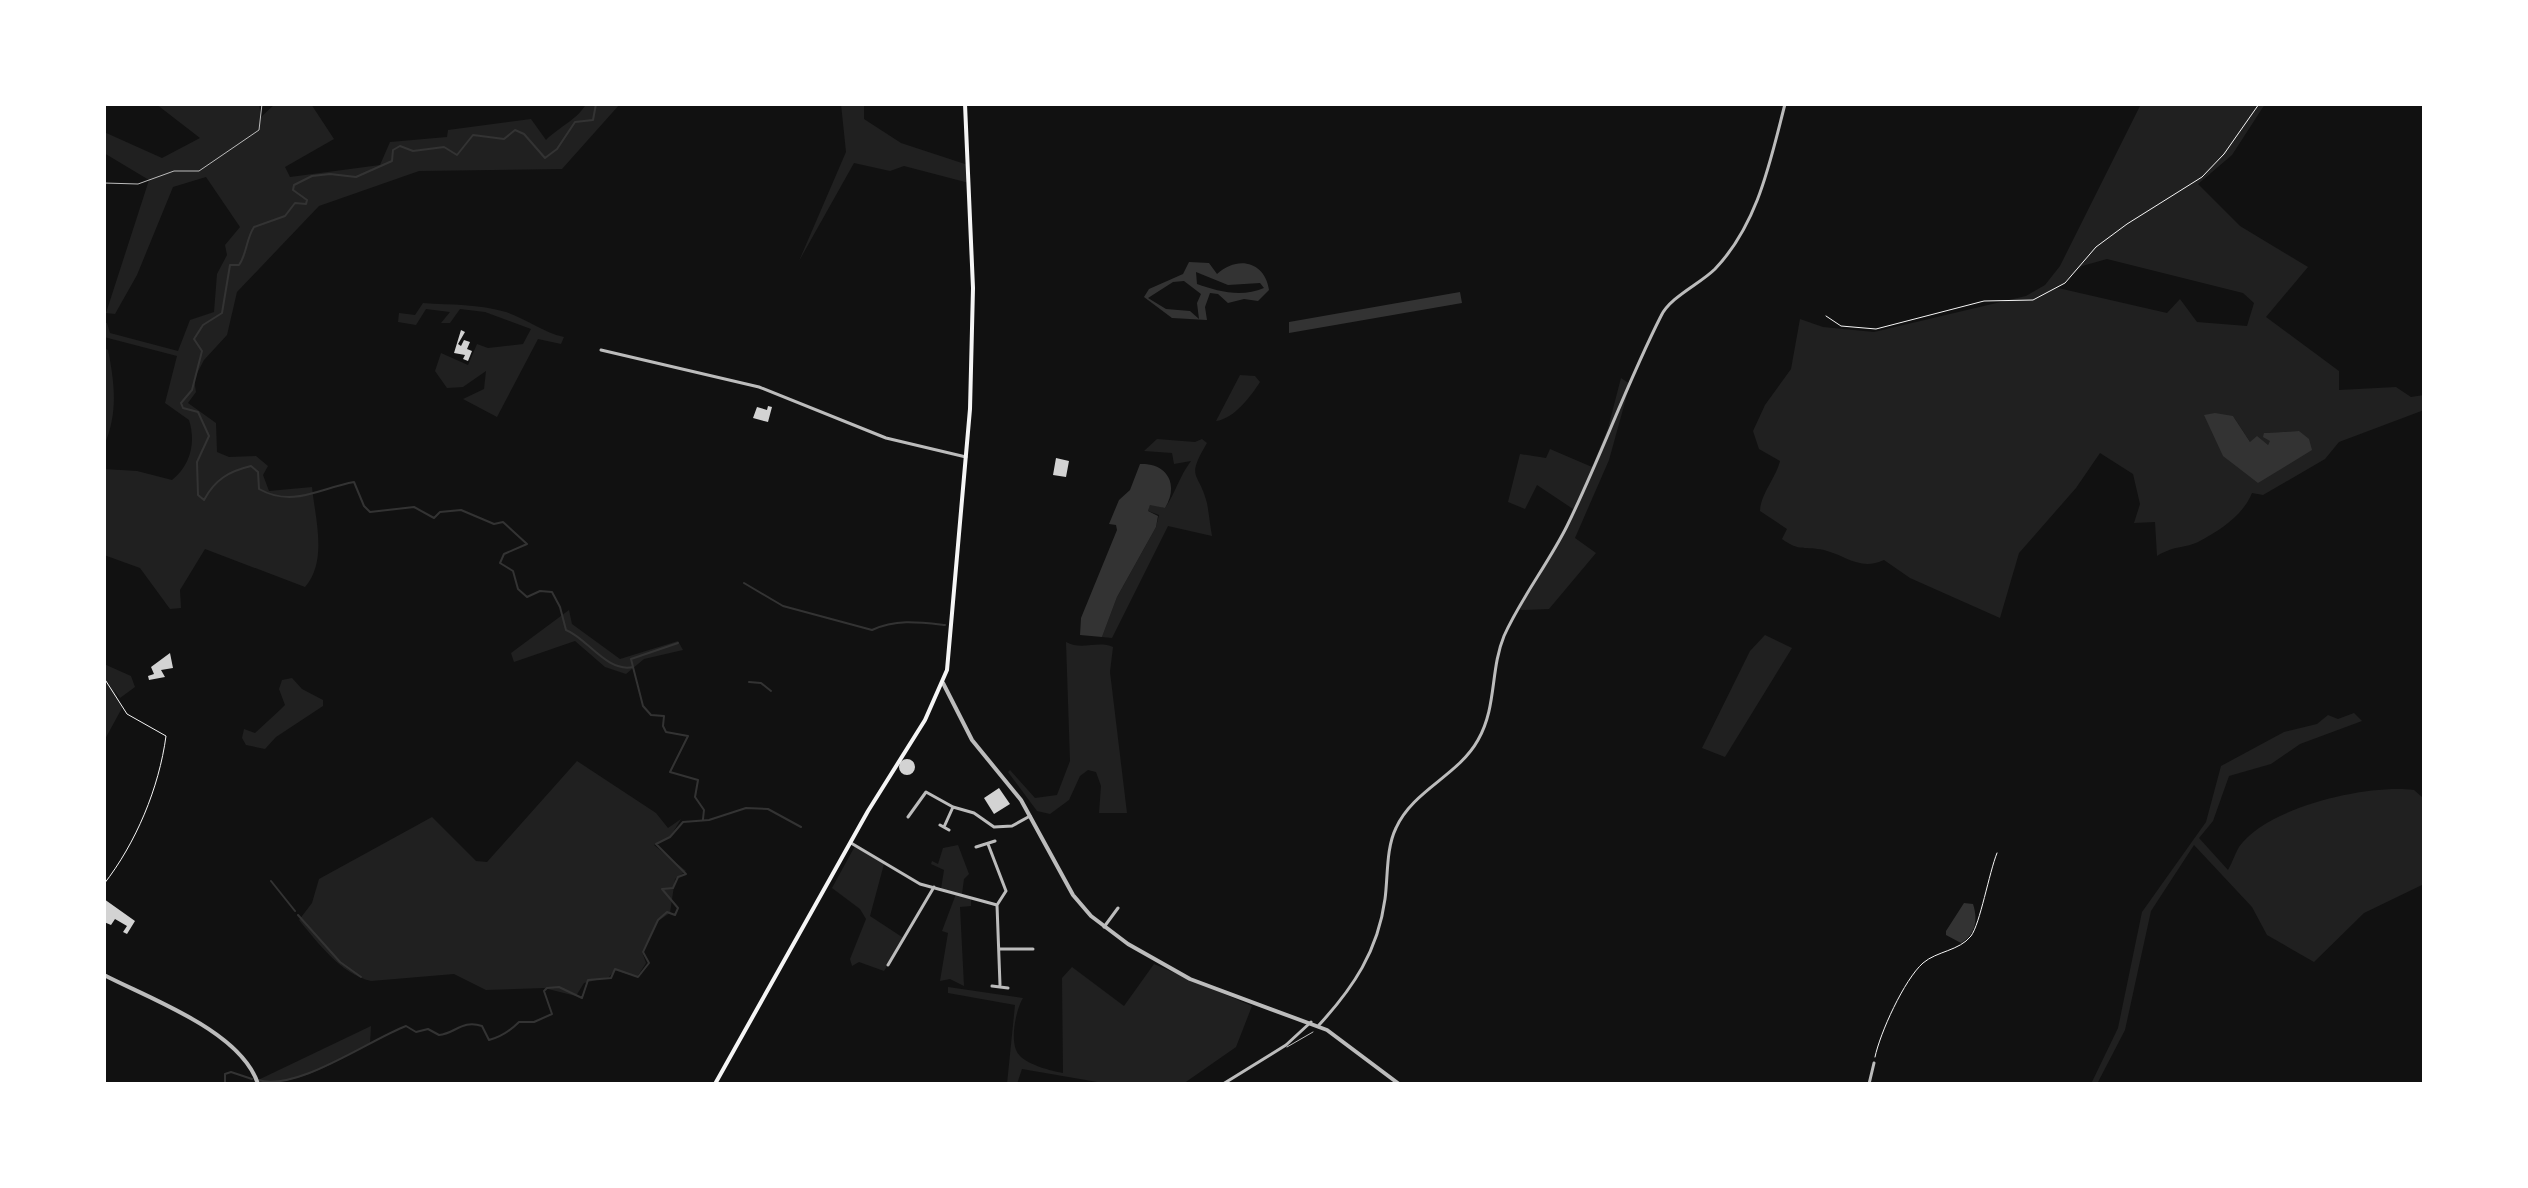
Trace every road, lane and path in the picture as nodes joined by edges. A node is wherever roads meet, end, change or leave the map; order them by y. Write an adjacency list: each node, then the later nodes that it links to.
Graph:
1 (262, 104): 5 (lane)
2 (965, 104): 8 (main road)
3 (1785, 104): 35 (street)
4 (2259, 104): 6 (path)
5 (104, 183)
6 (1826, 316)
7 (601, 350): 8 (street)
8 (966, 457): 10 (main road)
9 (104, 678): 20 (path)
10 (943, 683): 12 (street); 16 (main road)
11 (953, 807): 12 (street); 13 (street); 14 (street)
12 (1030, 816): 24 (street)
13 (908, 817)
14 (949, 830)
15 (995, 841): 17 (street)
16 (851, 843): 21 (street); 40 (main road)
17 (988, 844): 18 (street); 22 (street)
18 (976, 847)
19 (1997, 853): 38 (path)
20 (104, 884)
21 (934, 887): 22 (street); 27 (street)
22 (997, 905): 25 (street)
23 (1118, 908): 24 (street)
24 (1104, 927): 34 (street)
25 (1000, 949): 26 (street); 31 (street)
26 (1033, 949)
27 (892, 959): 28 (street); 29 (street)
28 (898, 963)
29 (888, 965)
30 (104, 975): 39 (street)
31 (1000, 985): 32 (street); 33 (street)
32 (992, 986)
33 (1008, 988)
34 (1311, 1022): 35 (street); 37 (street)
35 (1319, 1025): 42 (street)
36 (1313, 1032): 37 (lane)
37 (1286, 1045): 41 (street)
38 (1874, 1063): 43 (street)
39 (258, 1084)
40 (715, 1084)
41 (1223, 1084)
42 (1399, 1084)
43 (1869, 1084)

